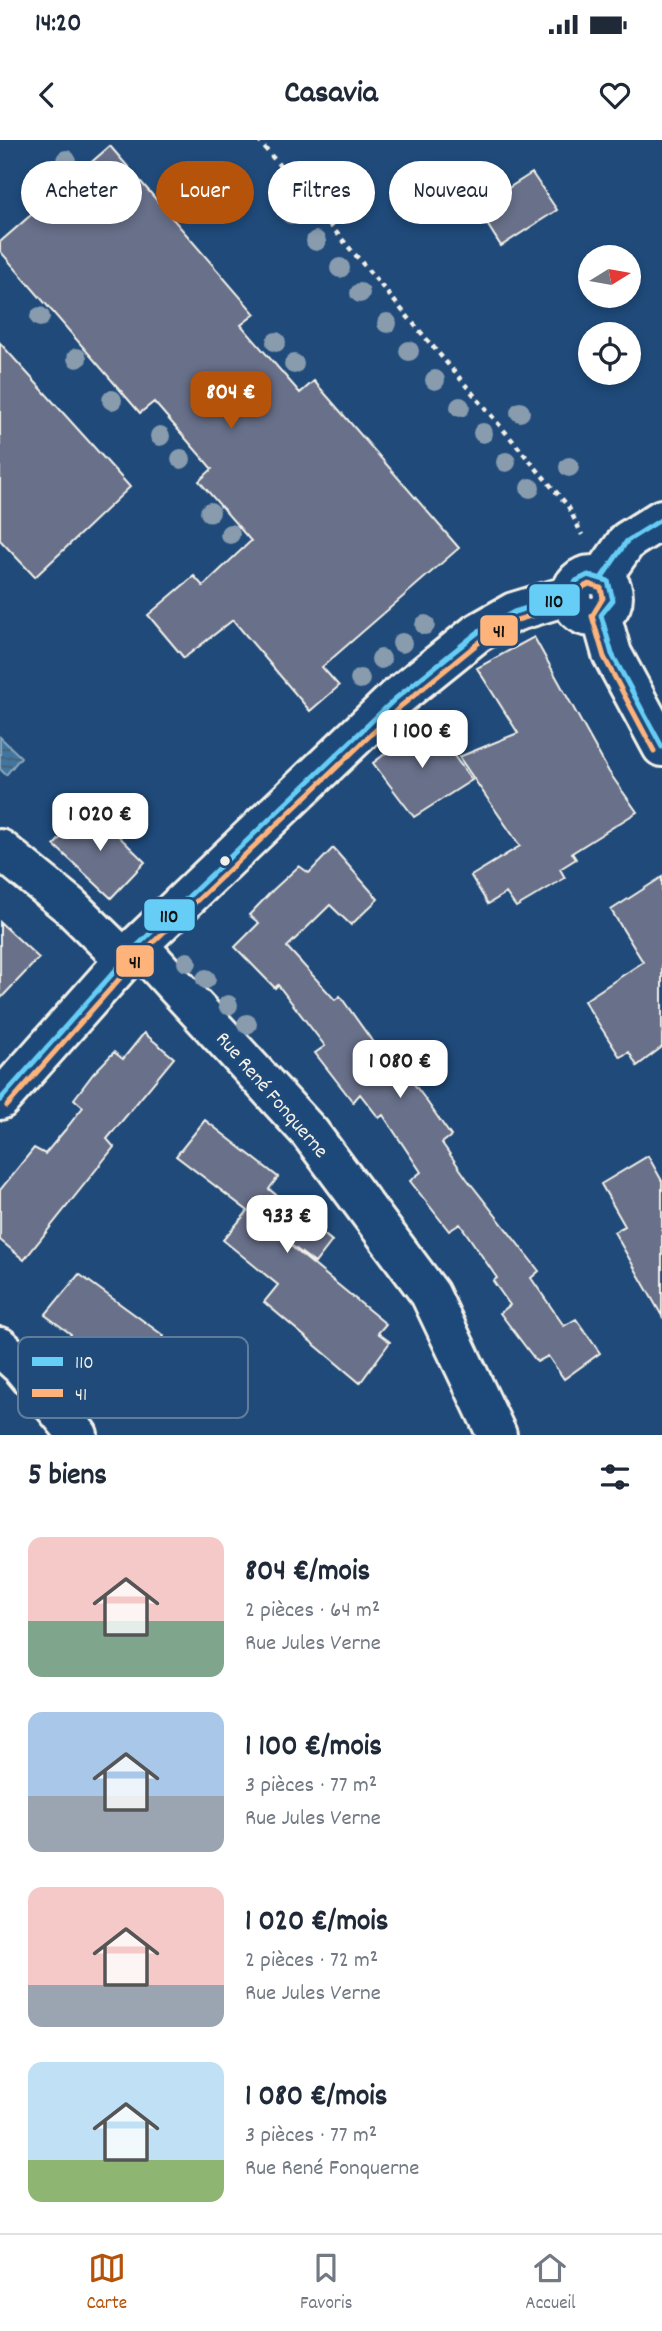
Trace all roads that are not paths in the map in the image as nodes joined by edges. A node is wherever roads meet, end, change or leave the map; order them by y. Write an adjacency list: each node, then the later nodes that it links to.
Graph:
1 (662, 519): 2 (street)
2 (591, 596): 3 (street); 5 (street)
3 (662, 747)
4 (0, 849): 5 (street, Rue René Fonquerne)
5 (132, 952): 6 (street); 11 (street, Rue René Fonquerne)
6 (0, 1101)
7 (0, 1348): 8 (street)
8 (18, 1364)
9 (64, 1418): 10 (street)
10 (78, 1435)
11 (497, 1435)

